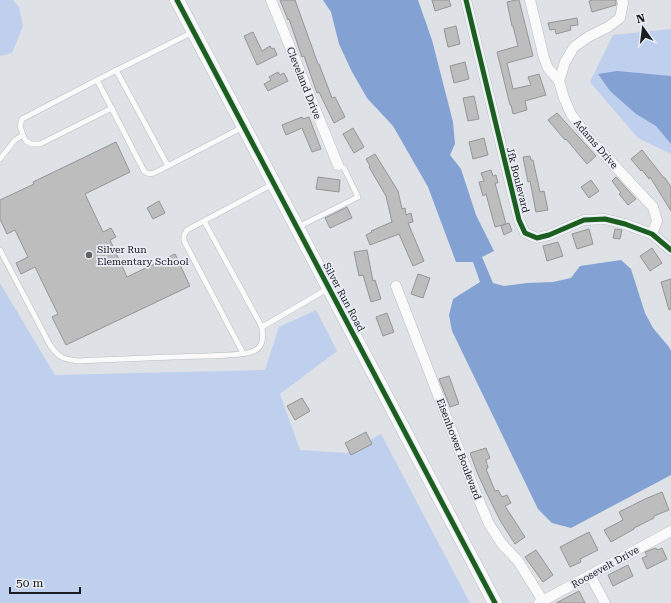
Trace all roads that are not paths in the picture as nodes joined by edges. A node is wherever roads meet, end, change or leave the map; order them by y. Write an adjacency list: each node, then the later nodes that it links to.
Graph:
1 (177, 0): 6 (main road, Silver Run Road)
2 (271, 0): 14 (street, Cleveland Drive)
3 (466, 0): 19 (street, Jfk Boulevard)
4 (530, 0): 9 (street)
5 (622, 0): 9 (street, Adams Drive)
6 (194, 32): 7 (lane); 11 (main road, Silver Run Road)
7 (116, 70): 8 (lane); 15 (lane)
8 (97, 80): 10 (lane); 12 (lane)
9 (560, 81): 19 (street, Adams Drive)
10 (112, 108): 12 (lane); 15 (lane)
11 (244, 126): 15 (lane); 16 (main road, Silver Run Road)
12 (23, 135): 13 (lane)
13 (0, 159)
14 (338, 165): 18 (lane)
15 (168, 166)
16 (274, 184): 17 (lane); 18 (main road, Silver Run Road)
17 (204, 221): 24 (lane); 25 (lane)
18 (297, 228): 23 (main road, Silver Run Road)
19 (652, 234): 21 (street, Jfk Boulevard)
20 (0, 250): 25 (lane)
21 (671, 250)
22 (396, 286): 28 (street, Eisenhower Boulevard)
23 (329, 288): 24 (lane); 29 (main road, Silver Run Road)
24 (262, 327): 25 (lane)
25 (244, 353)
26 (671, 531): 27 (street, Roosevelt Drive)
27 (590, 575): 28 (street, Roosevelt Drive); 30 (street)
28 (541, 602)
29 (495, 603)
30 (605, 603)

